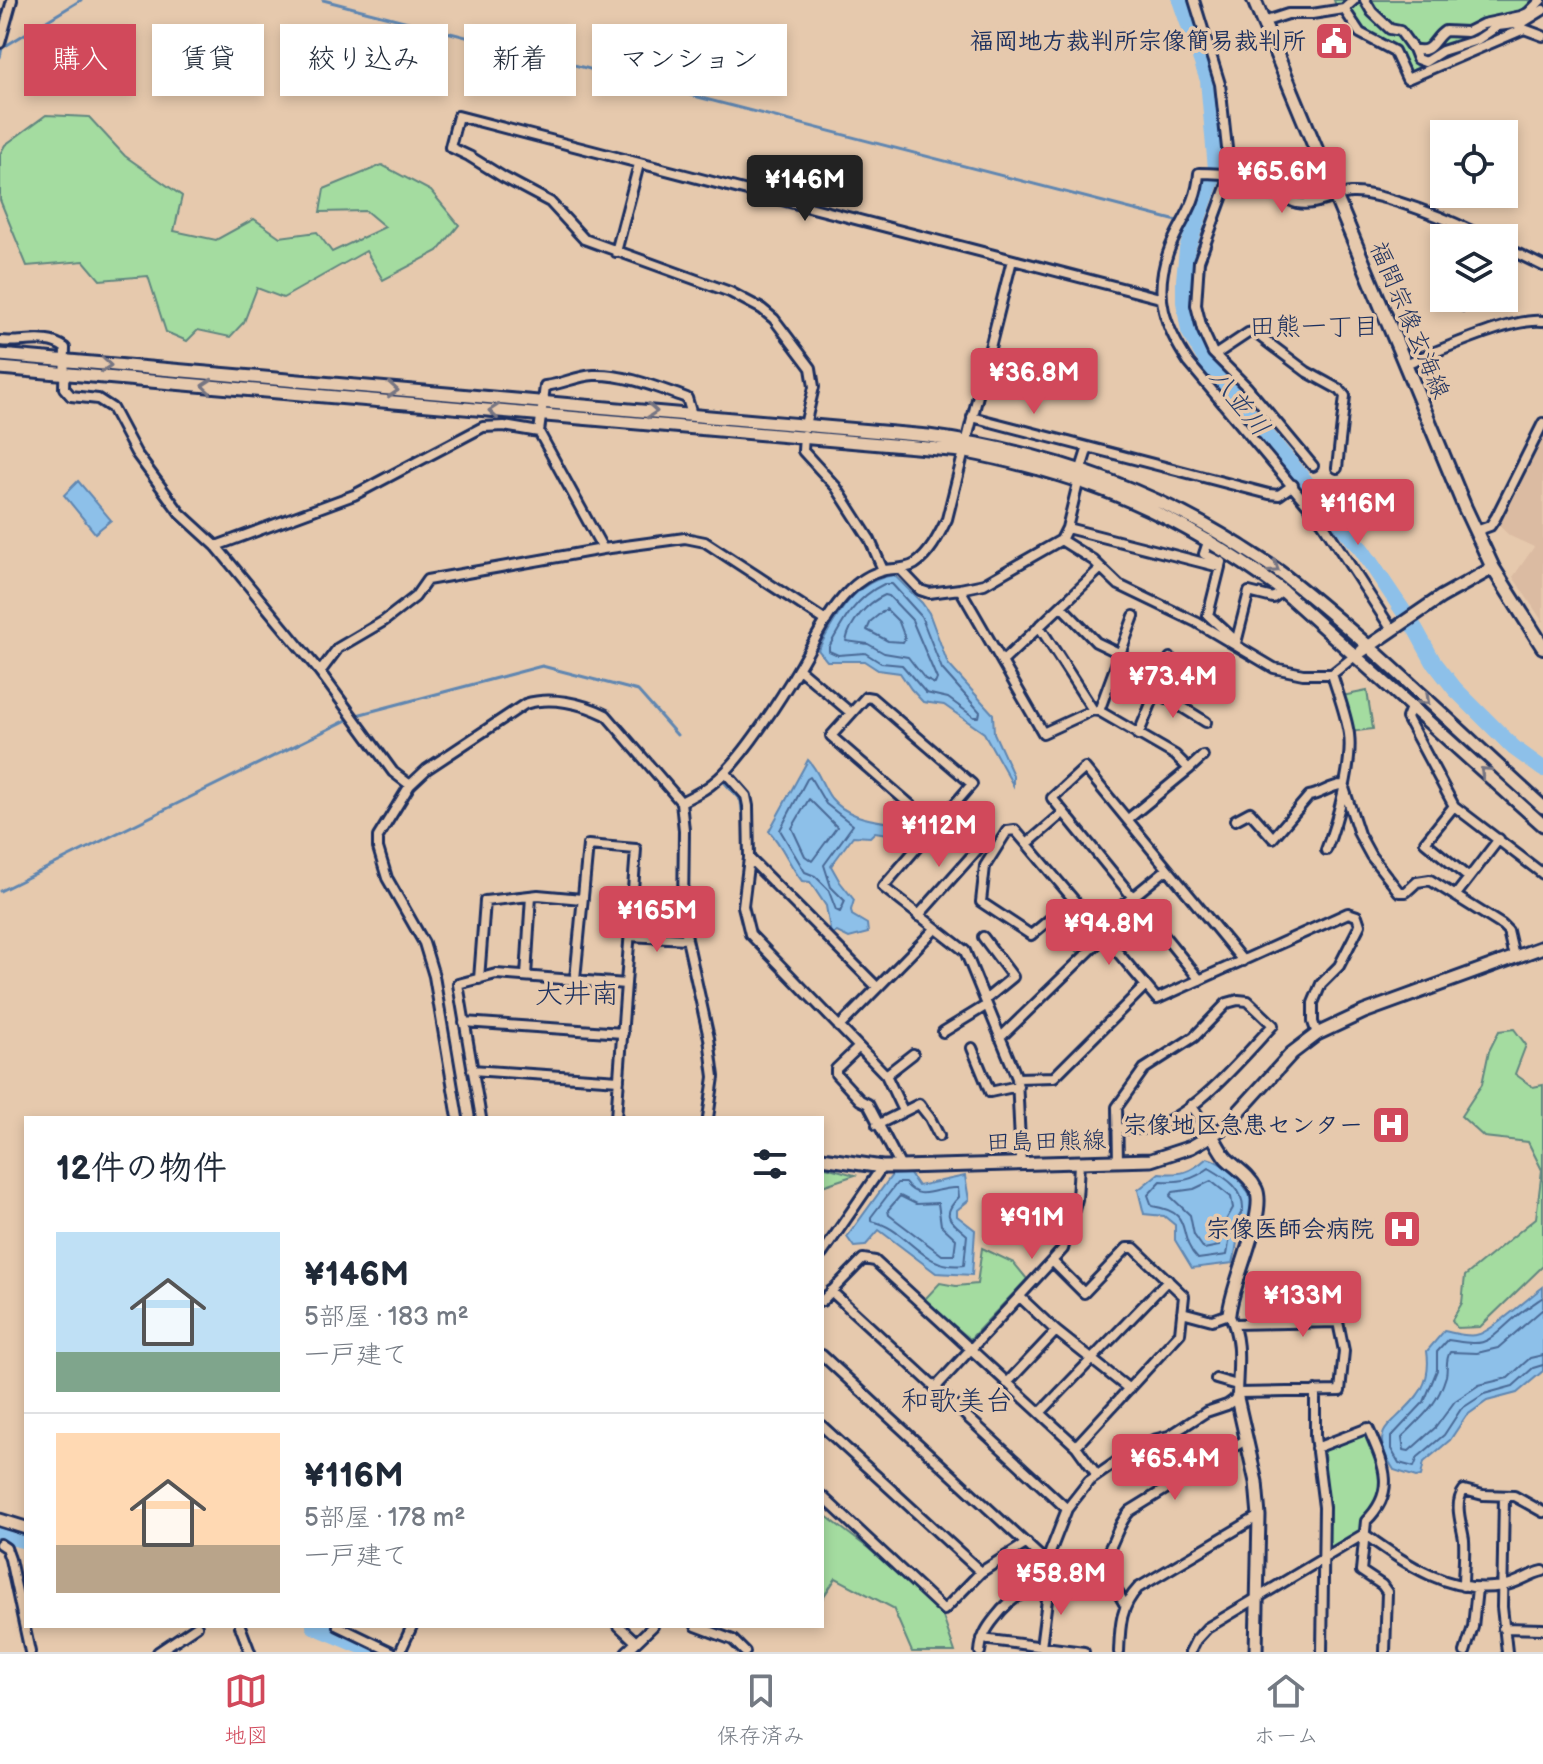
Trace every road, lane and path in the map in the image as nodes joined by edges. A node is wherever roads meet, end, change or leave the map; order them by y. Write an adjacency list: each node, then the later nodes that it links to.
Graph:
1 (12, 0): 12 (street)
2 (1194, 0): 15 (street)
3 (1254, 0): 9 (main road, 福間宗像玄海線)
4 (1354, 0): 7 (street)
5 (1365, 0): 13 (street)
6 (1541, 0): 10 (street)
7 (1344, 9): 9 (street); 11 (street)
8 (1543, 10): 10 (street)
9 (1263, 22): 16 (main road, 福間宗像玄海線)
10 (1495, 25): 13 (street); 13 (street)
11 (1543, 36)
12 (0, 43)
13 (1413, 49)
14 (639, 164): 18 (street); 18 (street); 20 (street)
15 (1228, 175): 16 (street); 22 (street); 26 (street)
16 (1336, 197): 17 (street); 28 (main road, 福間宗像玄海線)
17 (1459, 224)
18 (616, 252): 36 (street)
19 (1518, 254): 21 (street)
20 (1012, 260): 22 (street); 34 (street)
21 (1543, 266)
22 (1160, 298): 43 (street)
23 (1543, 321): 28 (street)
24 (0, 341): 27 (street)
25 (0, 355): 27 (street)
26 (1215, 355): 40 (street); 41 (street)
27 (64, 361): 30 (street); 31 (street, one-way to 31)
28 (1405, 364): 45 (main road, 福間宗像玄海線)
29 (0, 368): 30 (street)
30 (63, 375): 32 (street, one-way to 30); 48 (street)
31 (543, 401): 32 (street); 33 (street, one-way to 33); 33 (street)
32 (541, 415): 36 (street); 37 (street)
33 (692, 415): 36 (street)
34 (972, 417): 38 (street); 39 (street)
35 (1543, 423): 45 (street)
36 (805, 430): 38 (street); 54 (street)
37 (539, 432): 48 (street); 49 (street)
38 (964, 446): 42 (street); 53 (street)
39 (1088, 447): 42 (street); 43 (street)
40 (1313, 466)
41 (1337, 468)
42 (1080, 474): 44 (street); 46 (street); 63 (street, one-way to 63)
43 (1293, 485): 61 (street)
44 (1067, 528): 47 (street); 50 (street)
45 (1476, 531): 52 (main road, 福間宗像玄海線)
46 (1209, 539): 50 (street); 56 (street)
47 (1061, 540): 51 (street); 55 (street)
48 (216, 546): 70 (street)
49 (603, 549): 59 (street); 70 (street)
50 (1220, 567): 62 (street)
51 (1101, 568): 57 (street); 62 (street)
52 (1493, 568): 61 (street); 64 (main road, 福間宗像玄海線)
53 (900, 569): 54 (street); 55 (street)
54 (883, 570): 59 (street)
55 (960, 589): 68 (street)
56 (1283, 591): 62 (street); 66 (street)
57 (1061, 606): 60 (street); 65 (street)
58 (1134, 616): 65 (street)
59 (826, 621): 69 (street)
60 (1039, 626): 68 (street); 74 (street)
61 (1394, 629): 63 (street)
62 (1236, 644): 71 (street)
63 (1367, 647): 66 (street); 85 (street, one-way to 85)
64 (1543, 647)
65 (1121, 654): 74 (street)
66 (1356, 655): 71 (street); 73 (street)
67 (1170, 658): 72 (street)
68 (1002, 662): 74 (street)
69 (799, 669): 75 (street); 80 (street)
70 (320, 672): 81 (street)
71 (1332, 674): 82 (street)
72 (1156, 691): 76 (street); 77 (street)
73 (1412, 705): 84 (street); 90 (street, one-way to 73)
74 (1096, 710): 77 (street)
75 (851, 713): 86 (street); 91 (street)
76 (1206, 722)
77 (1138, 735): 79 (street)
78 (1203, 756): 79 (street)
79 (1189, 769): 88 (street)
80 (725, 772): 83 (street); 97 (street)
81 (410, 785): 83 (street); 139 (street)
82 (1343, 785): 89 (street); 95 (street); 102 (street)
83 (681, 802): 112 (street)
84 (1454, 806): 92 (street); 100 (street)
85 (1543, 807)
86 (949, 811): 91 (street); 93 (street)
87 (1063, 813): 88 (street); 94 (street); 103 (street)
88 (1128, 819): 98 (street)
89 (1235, 820)
90 (1543, 825)
91 (933, 829): 106 (street)
92 (1499, 839): 99 (street); 100 (street)
93 (984, 842): 96 (street); 106 (street)
94 (1027, 844): 96 (street); 105 (street)
95 (1326, 850)
96 (993, 851): 105 (street)
97 (749, 858): 122 (street); 125 (street)
98 (1167, 869): 103 (street); 115 (street)
99 (1543, 874)
100 (1469, 878): 102 (street)
101 (531, 896): 104 (street); 116 (street); 117 (street)
102 (1455, 896): 114 (street)
103 (1132, 897): 107 (street); 119 (street)
104 (582, 899): 109 (street); 118 (street)
105 (1073, 900): 107 (street)
106 (918, 916): 108 (street)
107 (1096, 927): 110 (street)
108 (935, 929): 122 (street); 123 (street)
109 (629, 936): 112 (street); 120 (street)
110 (1105, 936): 121 (street); 129 (street)
111 (983, 937): 123 (street)
112 (687, 939): 142 (street)
113 (1543, 947): 114 (street, 田島田熊線)
114 (1514, 957): 128 (street, 田島田熊線)
115 (1243, 961): 119 (street); 128 (street)
116 (526, 976): 117 (street); 118 (street)
117 (479, 979): 124 (street)
118 (575, 979): 120 (street)
119 (1200, 980): 121 (street)
120 (626, 984): 127 (street)
121 (1145, 986): 136 (street)
122 (877, 987): 125 (street)
123 (986, 1003): 126 (street); 129 (street)
124 (464, 1022): 127 (street); 133 (street)
125 (839, 1027): 130 (street)
126 (943, 1032)
127 (623, 1033): 135 (street)
128 (1317, 1034): 146 (street, 田島田熊線)
129 (1000, 1038): 136 (street)
130 (859, 1047): 134 (street); 143 (street)
131 (972, 1048): 136 (street)
132 (913, 1054): 134 (street)
133 (472, 1070): 135 (street); 140 (street)
134 (886, 1075): 138 (street)
135 (619, 1080): 141 (street)
136 (1017, 1082): 149 (street)
137 (1191, 1105): 144 (street); 144 (street); 146 (street)
138 (903, 1111): 143 (street); 145 (street)
139 (458, 1116)
140 (481, 1116)
141 (616, 1116)
142 (708, 1116)
143 (877, 1125): 152 (street)
144 (1117, 1128): 148 (street)
145 (939, 1136)
146 (1213, 1137): 148 (street, 田島田熊線); 160 (street)
147 (824, 1158): 151 (street, 田島田熊線)
148 (1118, 1162): 150 (street, 田島田熊線)
149 (1021, 1164): 150 (street, 田島田熊線); 152 (street, 田島田熊線)
150 (1079, 1164): 154 (street)
151 (882, 1167): 152 (street, 田島田熊線); 153 (street)
152 (901, 1167)
153 (824, 1251)
154 (1053, 1262): 155 (street); 157 (street)
155 (1168, 1280): 159 (street); 164 (street)
156 (831, 1291): 158 (street); 162 (street); 167 (street)
157 (1020, 1297): 161 (street); 162 (street)
158 (824, 1299)
159 (1182, 1312): 160 (street); 168 (street)
160 (1232, 1319): 169 (street); 170 (street)
161 (1056, 1331): 164 (street); 166 (street)
162 (972, 1350): 166 (street); 167 (street)
163 (824, 1357): 187 (street)
164 (1091, 1358): 168 (street); 171 (street)
165 (1216, 1379): 170 (street)
166 (1007, 1383): 171 (street)
167 (935, 1388): 181 (street)
168 (1129, 1389): 175 (street)
169 (1315, 1391): 170 (street); 177 (street)
170 (1237, 1392): 173 (street); 174 (street)
171 (1040, 1413): 175 (street)
172 (824, 1428): 193 (street)
173 (1247, 1439): 183 (street); 191 (street)
174 (1153, 1440)
175 (1076, 1446): 178 (street)
176 (1140, 1448): 178 (street)
177 (1316, 1448): 186 (street); 189 (street)
178 (1097, 1475): 181 (street)
179 (1504, 1497): 182 (street); 196 (street); 197 (street)
180 (824, 1498): 193 (street)
181 (1067, 1509): 190 (street)
182 (1543, 1512)
183 (1259, 1516): 199 (street); 200 (street)
184 (0, 1520): 185 (street)
185 (24, 1527)
186 (1364, 1534): 189 (street); 196 (street); 228 (street)
187 (1027, 1543): 190 (street); 193 (street)
188 (0, 1544): 201 (street)
189 (1324, 1558): 199 (street); 227 (street)
190 (1045, 1561): 195 (street)
191 (1101, 1563): 194 (street); 200 (street)
192 (1543, 1571): 197 (street)
193 (981, 1572)
194 (1049, 1584): 195 (street); 214 (street)
195 (1037, 1586): 212 (street)
196 (1463, 1586): 198 (street)
197 (1503, 1586): 198 (street); 210 (street)
198 (1477, 1588): 229 (street)
199 (1258, 1597): 225 (street); 226 (street)
200 (1125, 1605): 224 (street)
201 (24, 1624)
202 (25, 1628): 215 (street)
203 (194, 1628): 216 (street)
204 (241, 1628): 217 (street)
205 (342, 1628): 218 (street)
206 (411, 1628): 219 (street)
207 (621, 1628): 213 (street)
208 (651, 1628): 213 (street)
209 (701, 1628): 221 (street)
210 (1503, 1628): 211 (street); 230 (street)
211 (1543, 1629)
212 (982, 1639): 214 (street); 222 (street)
213 (635, 1641): 220 (street)
214 (1041, 1647): 223 (street)
215 (30, 1652)
216 (158, 1652)
217 (250, 1652)
218 (392, 1652)
219 (400, 1652)
220 (626, 1652)
221 (745, 1652)
222 (980, 1652)
223 (1084, 1652)
224 (1119, 1652)
225 (1190, 1652)
226 (1256, 1652)
227 (1322, 1652)
228 (1385, 1652)
229 (1465, 1652)
230 (1507, 1652)

